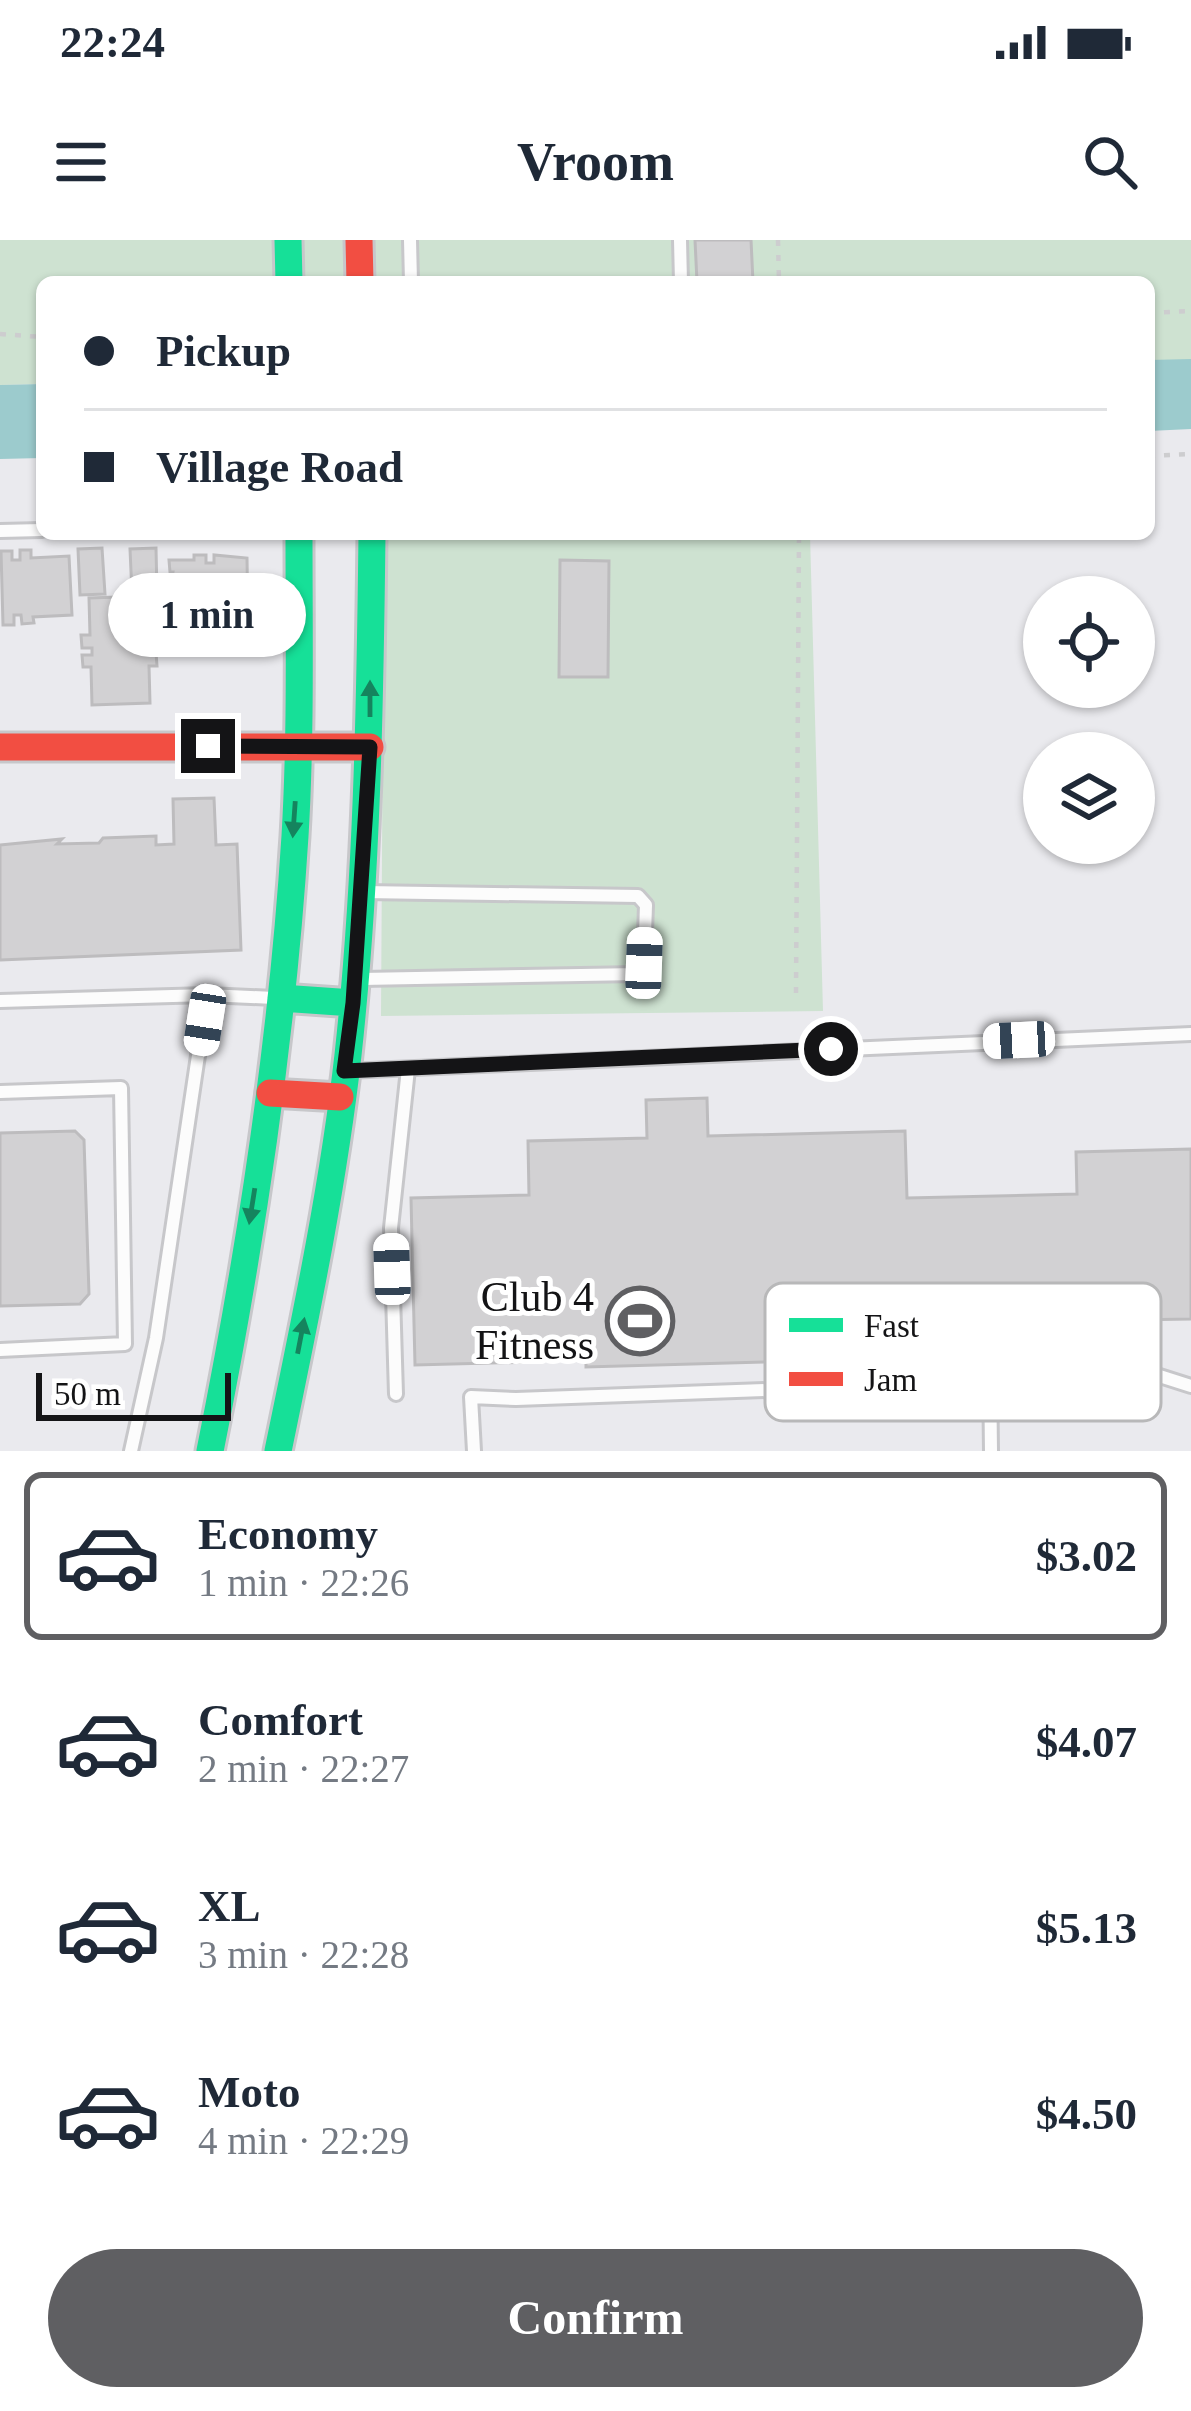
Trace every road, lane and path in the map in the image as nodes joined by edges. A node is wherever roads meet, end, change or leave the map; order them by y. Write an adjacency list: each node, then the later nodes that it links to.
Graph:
1 (288, 240): 6 (street)
2 (358, 240): 7 (street)
3 (410, 240): 8 (lane)
4 (680, 240): 9 (lane)
5 (778, 240): 10 (path)
6 (289, 276)
7 (359, 276)
8 (411, 276)
9 (681, 276)
10 (779, 276)
11 (1191, 311): 12 (path)
12 (1155, 313)
13 (0, 334): 14 (path)
14 (36, 337)
15 (1191, 454): 16 (path)
16 (1155, 456)
17 (36, 530): 18 (lane)
18 (0, 531)
19 (299, 540): 22 (street)
20 (372, 540): 23 (street, one-way to 20)
21 (799, 540): 27 (path)
22 (299, 745): 23 (street); 24 (street); 29 (street, one-way to 29)
23 (370, 747): 25 (street)
24 (0, 748)
25 (361, 892): 26 (street); 26 (lane)
26 (354, 991): 29 (street); 33 (street)
27 (796, 993)
28 (207, 995): 29 (lane); 30 (lane); 42 (lane)
29 (281, 998): 35 (street)
30 (0, 1001)
31 (1191, 1034): 32 (lane)
32 (408, 1069): 33 (lane); 40 (lane)
33 (342, 1084): 35 (street); 44 (street, one-way to 33)
34 (0, 1092): 36 (lane)
35 (270, 1094): 43 (street, one-way to 43)
36 (0, 1350)
37 (1161, 1376): 38 (lane)
38 (1191, 1386)
39 (765, 1390): 45 (lane)
40 (396, 1394)
41 (991, 1421): 46 (lane)
42 (131, 1451)
43 (210, 1451)
44 (278, 1451)
45 (474, 1451)
46 (992, 1451)

